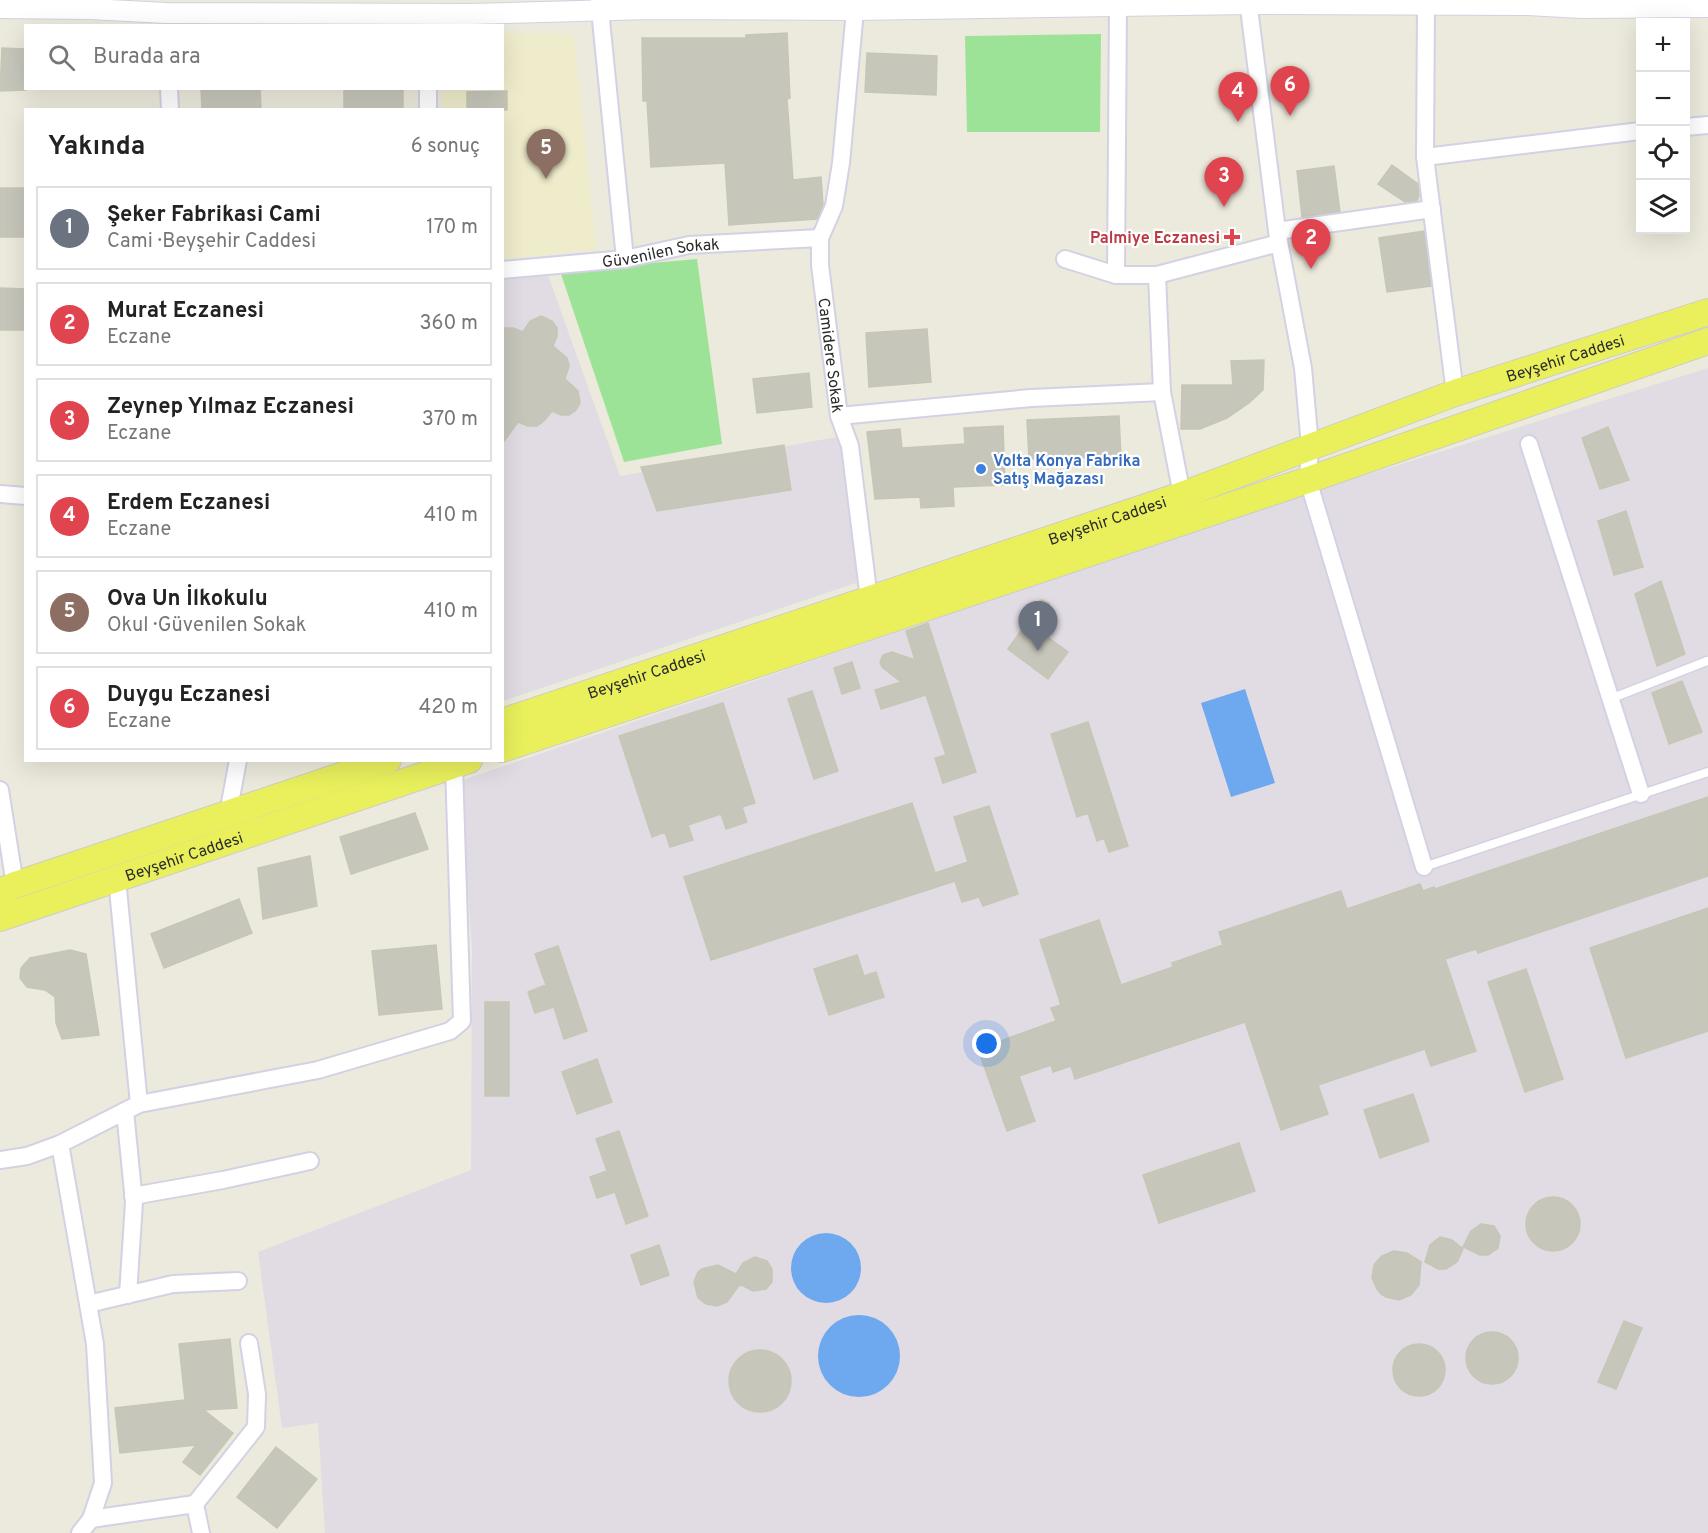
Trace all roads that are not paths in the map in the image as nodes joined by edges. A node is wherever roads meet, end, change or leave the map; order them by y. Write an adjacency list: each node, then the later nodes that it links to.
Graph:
1 (1247, 1): 4 (street); 8 (street); 25 (street)
2 (1528, 2): 4 (street); 11 (street)
3 (73, 4): 12 (street); 14 (street)
4 (1426, 4): 23 (street)
5 (600, 5): 6 (street); 10 (street); 27 (street)
6 (645, 5): 7 (street)
7 (804, 5): 13 (street)
8 (1118, 5): 13 (street); 30 (street)
9 (331, 7): 14 (street); 15 (street)
10 (471, 7): 15 (street)
11 (1708, 7)
12 (0, 9)
13 (855, 10): 26 (street, Camidere Sokak)
14 (166, 19)
15 (428, 19)
16 (169, 90): 18 (street)
17 (428, 90): 19 (street)
18 (170, 108)
19 (428, 108)
20 (1708, 125): 21 (street)
21 (1690, 127)
22 (1636, 133): 23 (street)
23 (1425, 157): 24 (street)
24 (1432, 209): 25 (street); 35 (street)
25 (1278, 237): 31 (street); 38 (street)
26 (820, 238): 27 (street, Güvenilen Sokak); 36 (street, Camidere Sokak)
27 (625, 259): 29 (street, Güvenilen Sokak)
28 (1065, 259): 30 (street)
29 (504, 270)
30 (1116, 275): 31 (street)
31 (1157, 275): 34 (street)
32 (1708, 312): 35 (main road, Beyşehir Caddesi)
33 (1708, 341): 39 (main road, Beyşehir Caddesi)
34 (1162, 392): 36 (street, Camidere Sokak); 41 (street)
35 (1455, 393): 38 (main road, Beyşehir Caddesi)
36 (839, 416): 43 (street)
37 (1529, 444): 45 (street)
38 (1310, 446): 39 (street); 41 (main road, Beyşehir Caddesi)
39 (1308, 480): 47 (main road, Beyşehir Caddesi); 55 (street)
40 (0, 494): 42 (street)
41 (1182, 495): 43 (main road, Beyşehir Caddesi)
42 (24, 496)
43 (869, 598): 46 (main road, Beyşehir Caddesi)
44 (1707, 661): 45 (lane)
45 (1610, 699): 53 (street)
46 (504, 721)
47 (504, 748)
48 (238, 762): 54 (street)
49 (382, 762): 54 (main road, Beyşehir Caddesi)
50 (461, 763): 56 (main road, Beyşehir Caddesi); 59 (street)
51 (1708, 772): 53 (lane)
52 (0, 790): 57 (street)
53 (1641, 794): 55 (lane)
54 (228, 814): 57 (main road, Beyşehir Caddesi)
55 (1424, 867)
56 (117, 879): 58 (main road, Beyşehir Caddesi); 59 (street)
57 (8, 889)
58 (0, 918)
59 (132, 1108): 60 (street); 63 (street)
60 (60, 1144): 61 (street); 66 (street)
61 (0, 1160)
62 (310, 1161): 63 (street)
63 (133, 1196): 65 (street)
64 (238, 1281): 65 (street)
65 (128, 1295): 66 (street)
66 (88, 1304): 69 (street)
67 (249, 1343): 68 (street)
68 (195, 1504): 69 (street); 71 (street)
69 (90, 1519): 70 (street)
70 (80, 1533)
71 (201, 1533)

